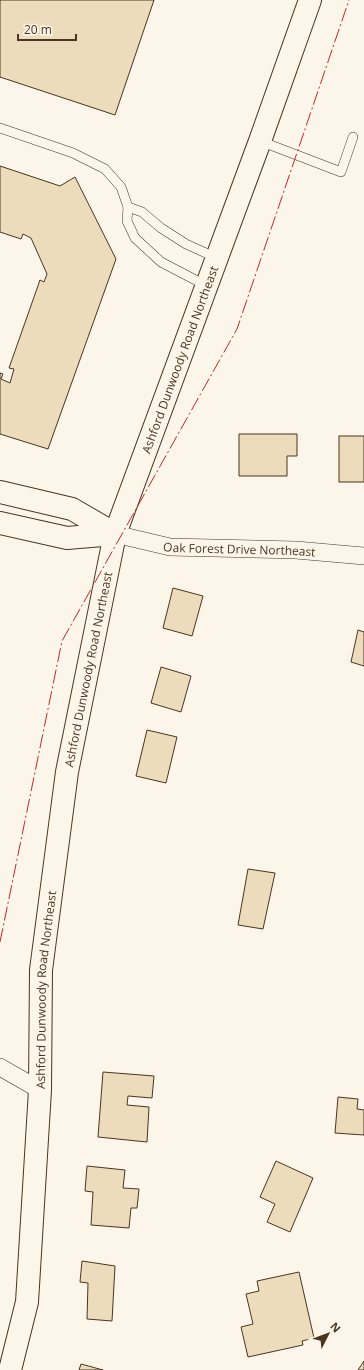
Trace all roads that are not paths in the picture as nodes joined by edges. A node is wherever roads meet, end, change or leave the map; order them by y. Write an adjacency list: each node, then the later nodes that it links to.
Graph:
1 (310, 0): 4 (main road, Ashford Dunwoody Road Northeast)
2 (0, 128): 5 (lane)
3 (353, 137): 4 (lane)
4 (260, 141): 6 (main road, Ashford Dunwoody Road Northeast)
5 (128, 207): 6 (lane); 7 (lane)
6 (217, 258): 7 (main road, Ashford Dunwoody Road Northeast)
7 (207, 286): 10 (main road, Ashford Dunwoody Road Northeast)
8 (0, 492): 10 (main road)
9 (0, 523): 10 (main road)
10 (115, 534): 11 (street, Oak Forest Drive Northeast); 13 (main road, Ashford Dunwoody Road Northeast)
11 (364, 556)
12 (0, 1067): 13 (street)
13 (40, 1090): 14 (main road, Ashford Dunwoody Road Northeast)
14 (10, 1370)

